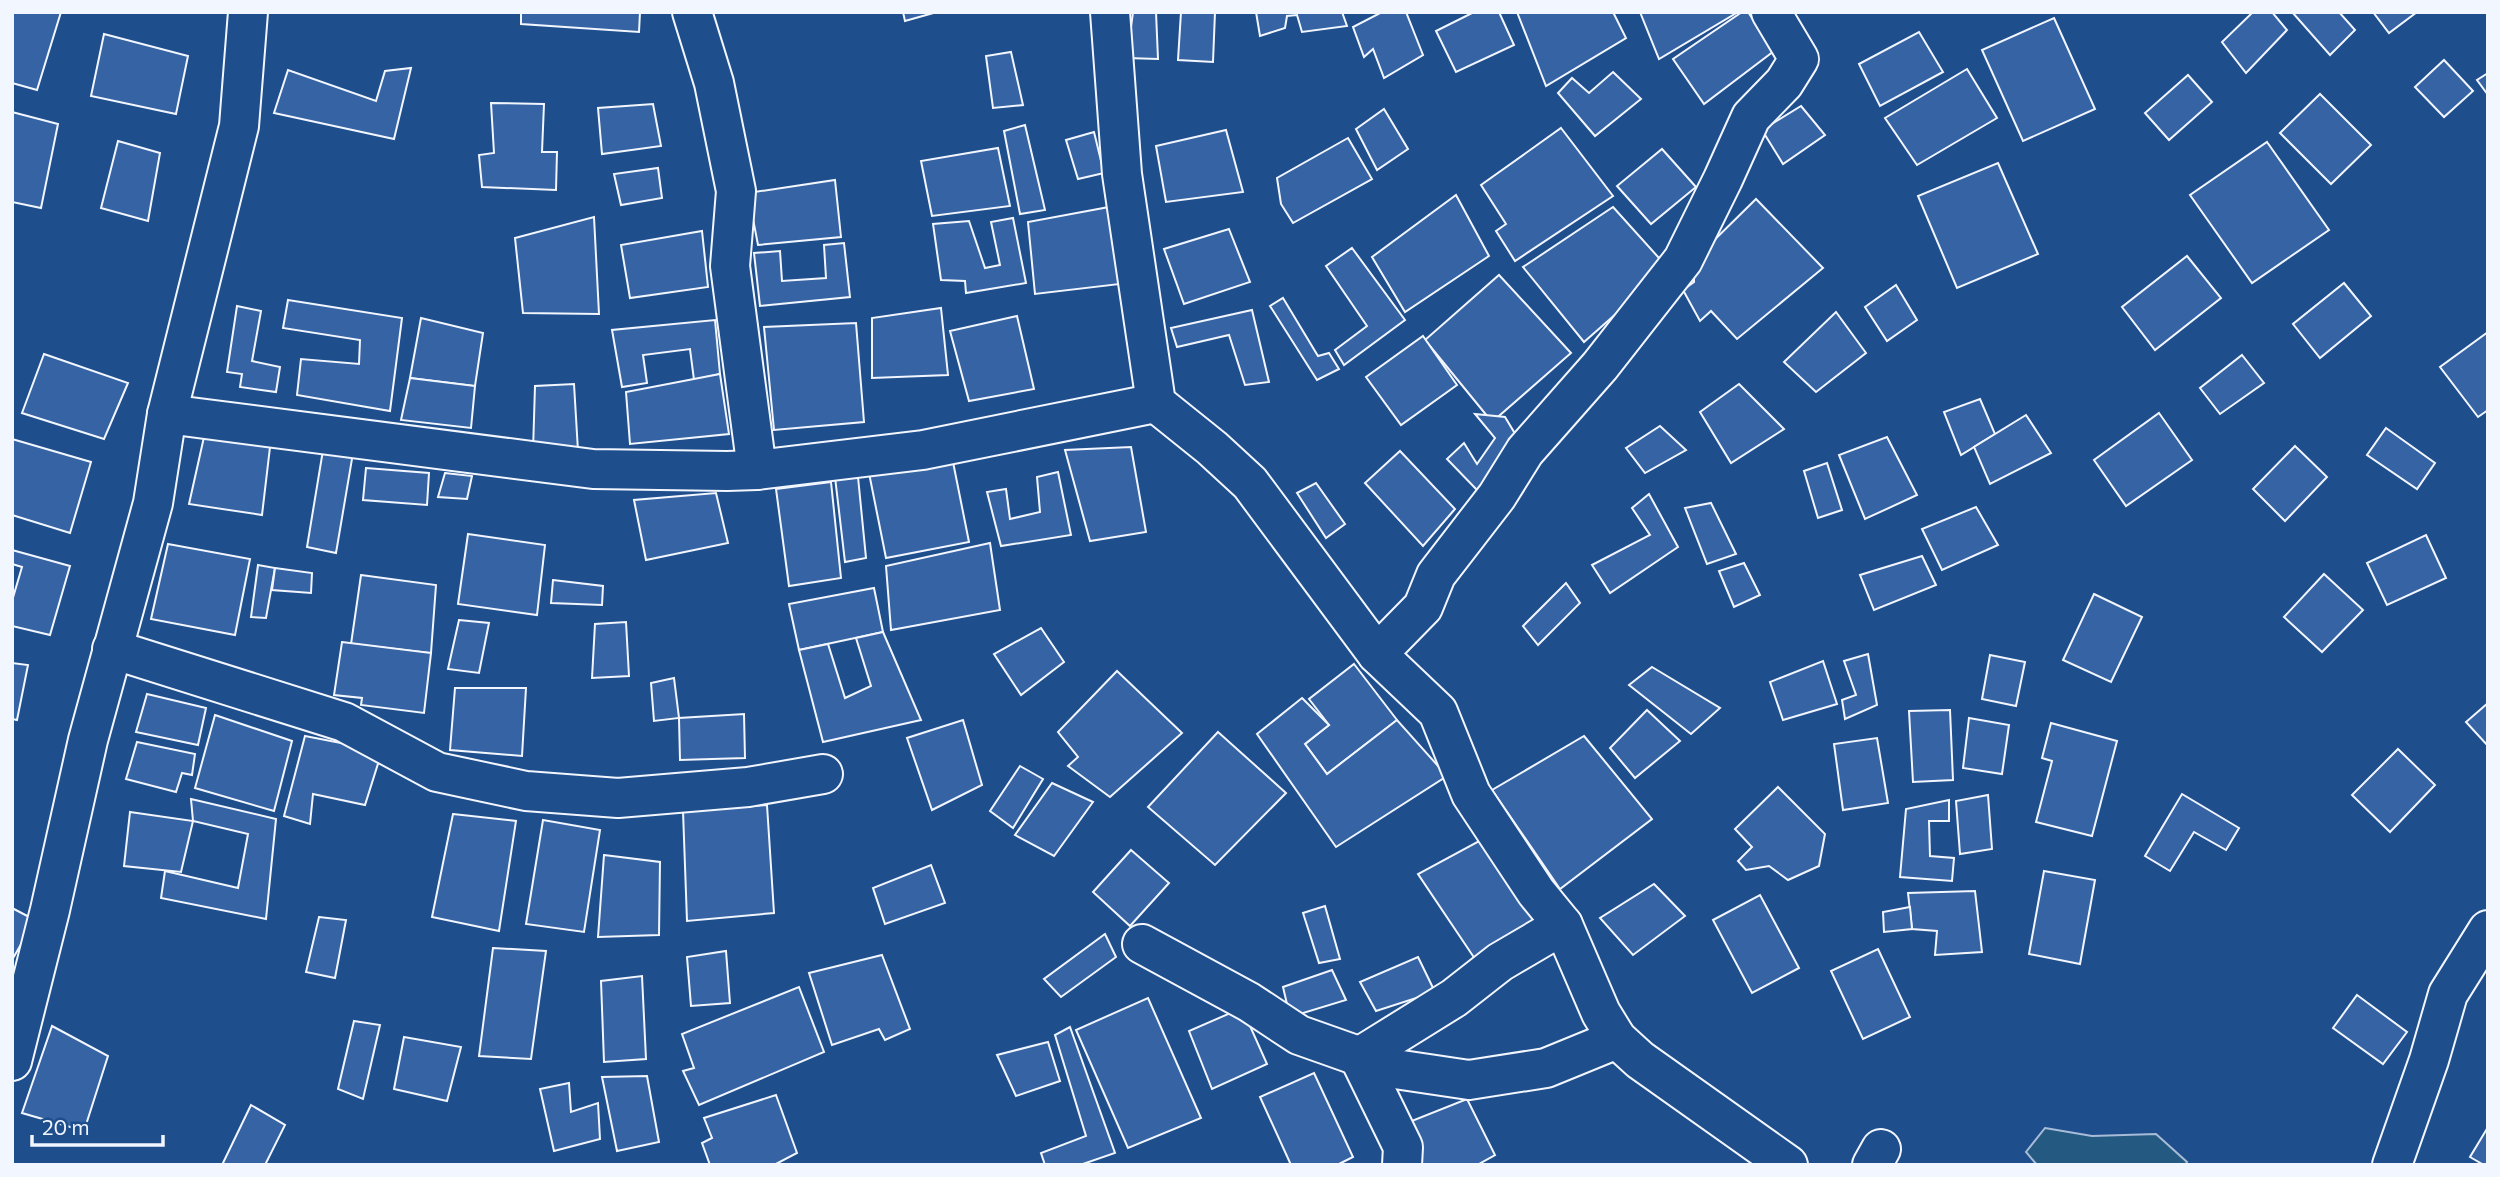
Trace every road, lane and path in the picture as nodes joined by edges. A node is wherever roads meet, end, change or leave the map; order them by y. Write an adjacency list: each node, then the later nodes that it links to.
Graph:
1 (247, 12): 6 (street)
2 (692, 12): 7 (street)
3 (1110, 12): 5 (street)
4 (1771, 12): 9 (street)
5 (1156, 403): 7 (street); 9 (street)
6 (167, 414): 7 (street); 8 (street)
7 (757, 470)
8 (112, 649): 10 (street); 16 (street)
9 (1377, 654): 11 (street)
10 (823, 774)
11 (1563, 925): 14 (street); 15 (street)
12 (2488, 930): 19 (street)
13 (1142, 944): 15 (street)
14 (1617, 1039): 15 (street); 18 (street)
15 (1359, 1057): 17 (street)
16 (12, 1061)
17 (1402, 1165)
18 (1788, 1165)
19 (2392, 1165)

